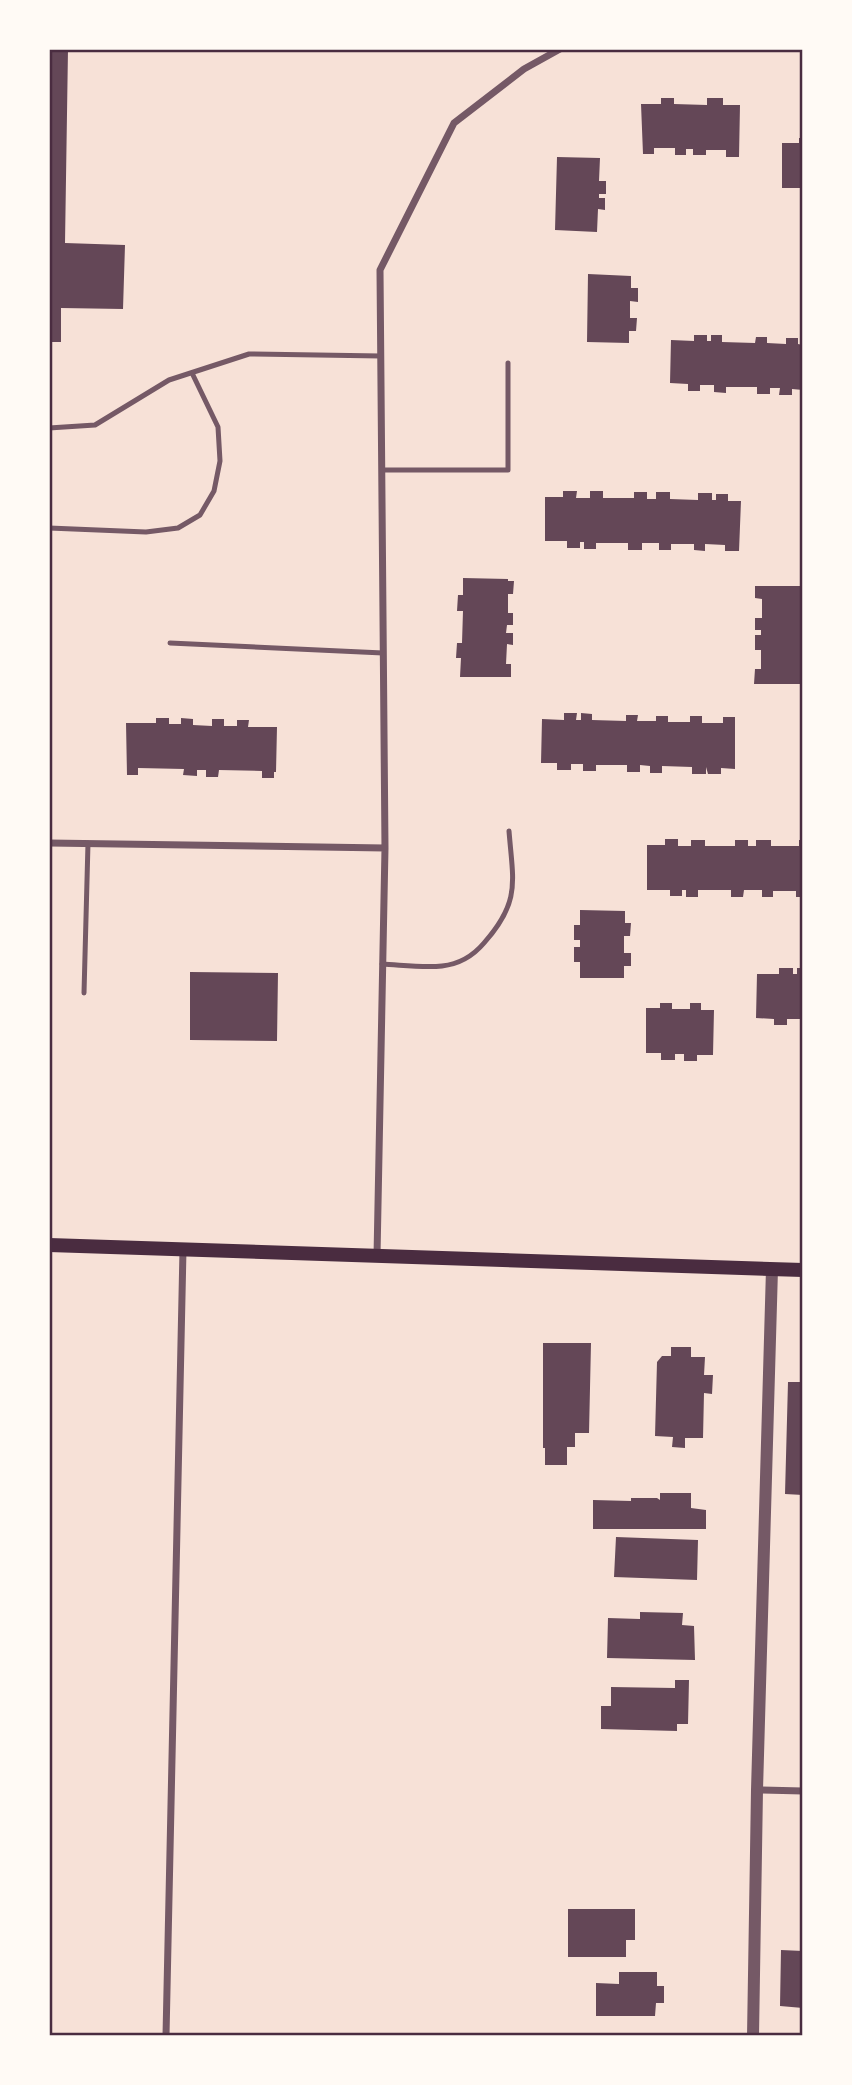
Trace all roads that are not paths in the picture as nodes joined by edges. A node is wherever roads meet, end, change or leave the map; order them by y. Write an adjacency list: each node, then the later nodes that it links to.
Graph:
1 (560, 49): 2 (street)
2 (381, 356): 4 (lane); 6 (street)
3 (508, 363): 6 (lane)
4 (192, 373): 5 (lane); 7 (lane)
5 (49, 428)
6 (382, 470): 9 (street)
7 (49, 528)
8 (170, 643): 9 (lane)
9 (383, 653): 13 (street)
10 (509, 831): 14 (lane)
11 (49, 843): 12 (street)
12 (88, 843): 13 (street); 15 (lane)
13 (385, 848): 14 (street)
14 (382, 964): 18 (street)
15 (84, 993)
16 (49, 1245): 17 (main road)
17 (183, 1249): 18 (main road); 23 (street)
18 (377, 1257): 19 (main road)
19 (772, 1269): 20 (main road); 21 (street)
20 (803, 1270)
21 (757, 1790): 22 (street); 24 (street)
22 (803, 1791)
23 (166, 2036)
24 (753, 2036)

